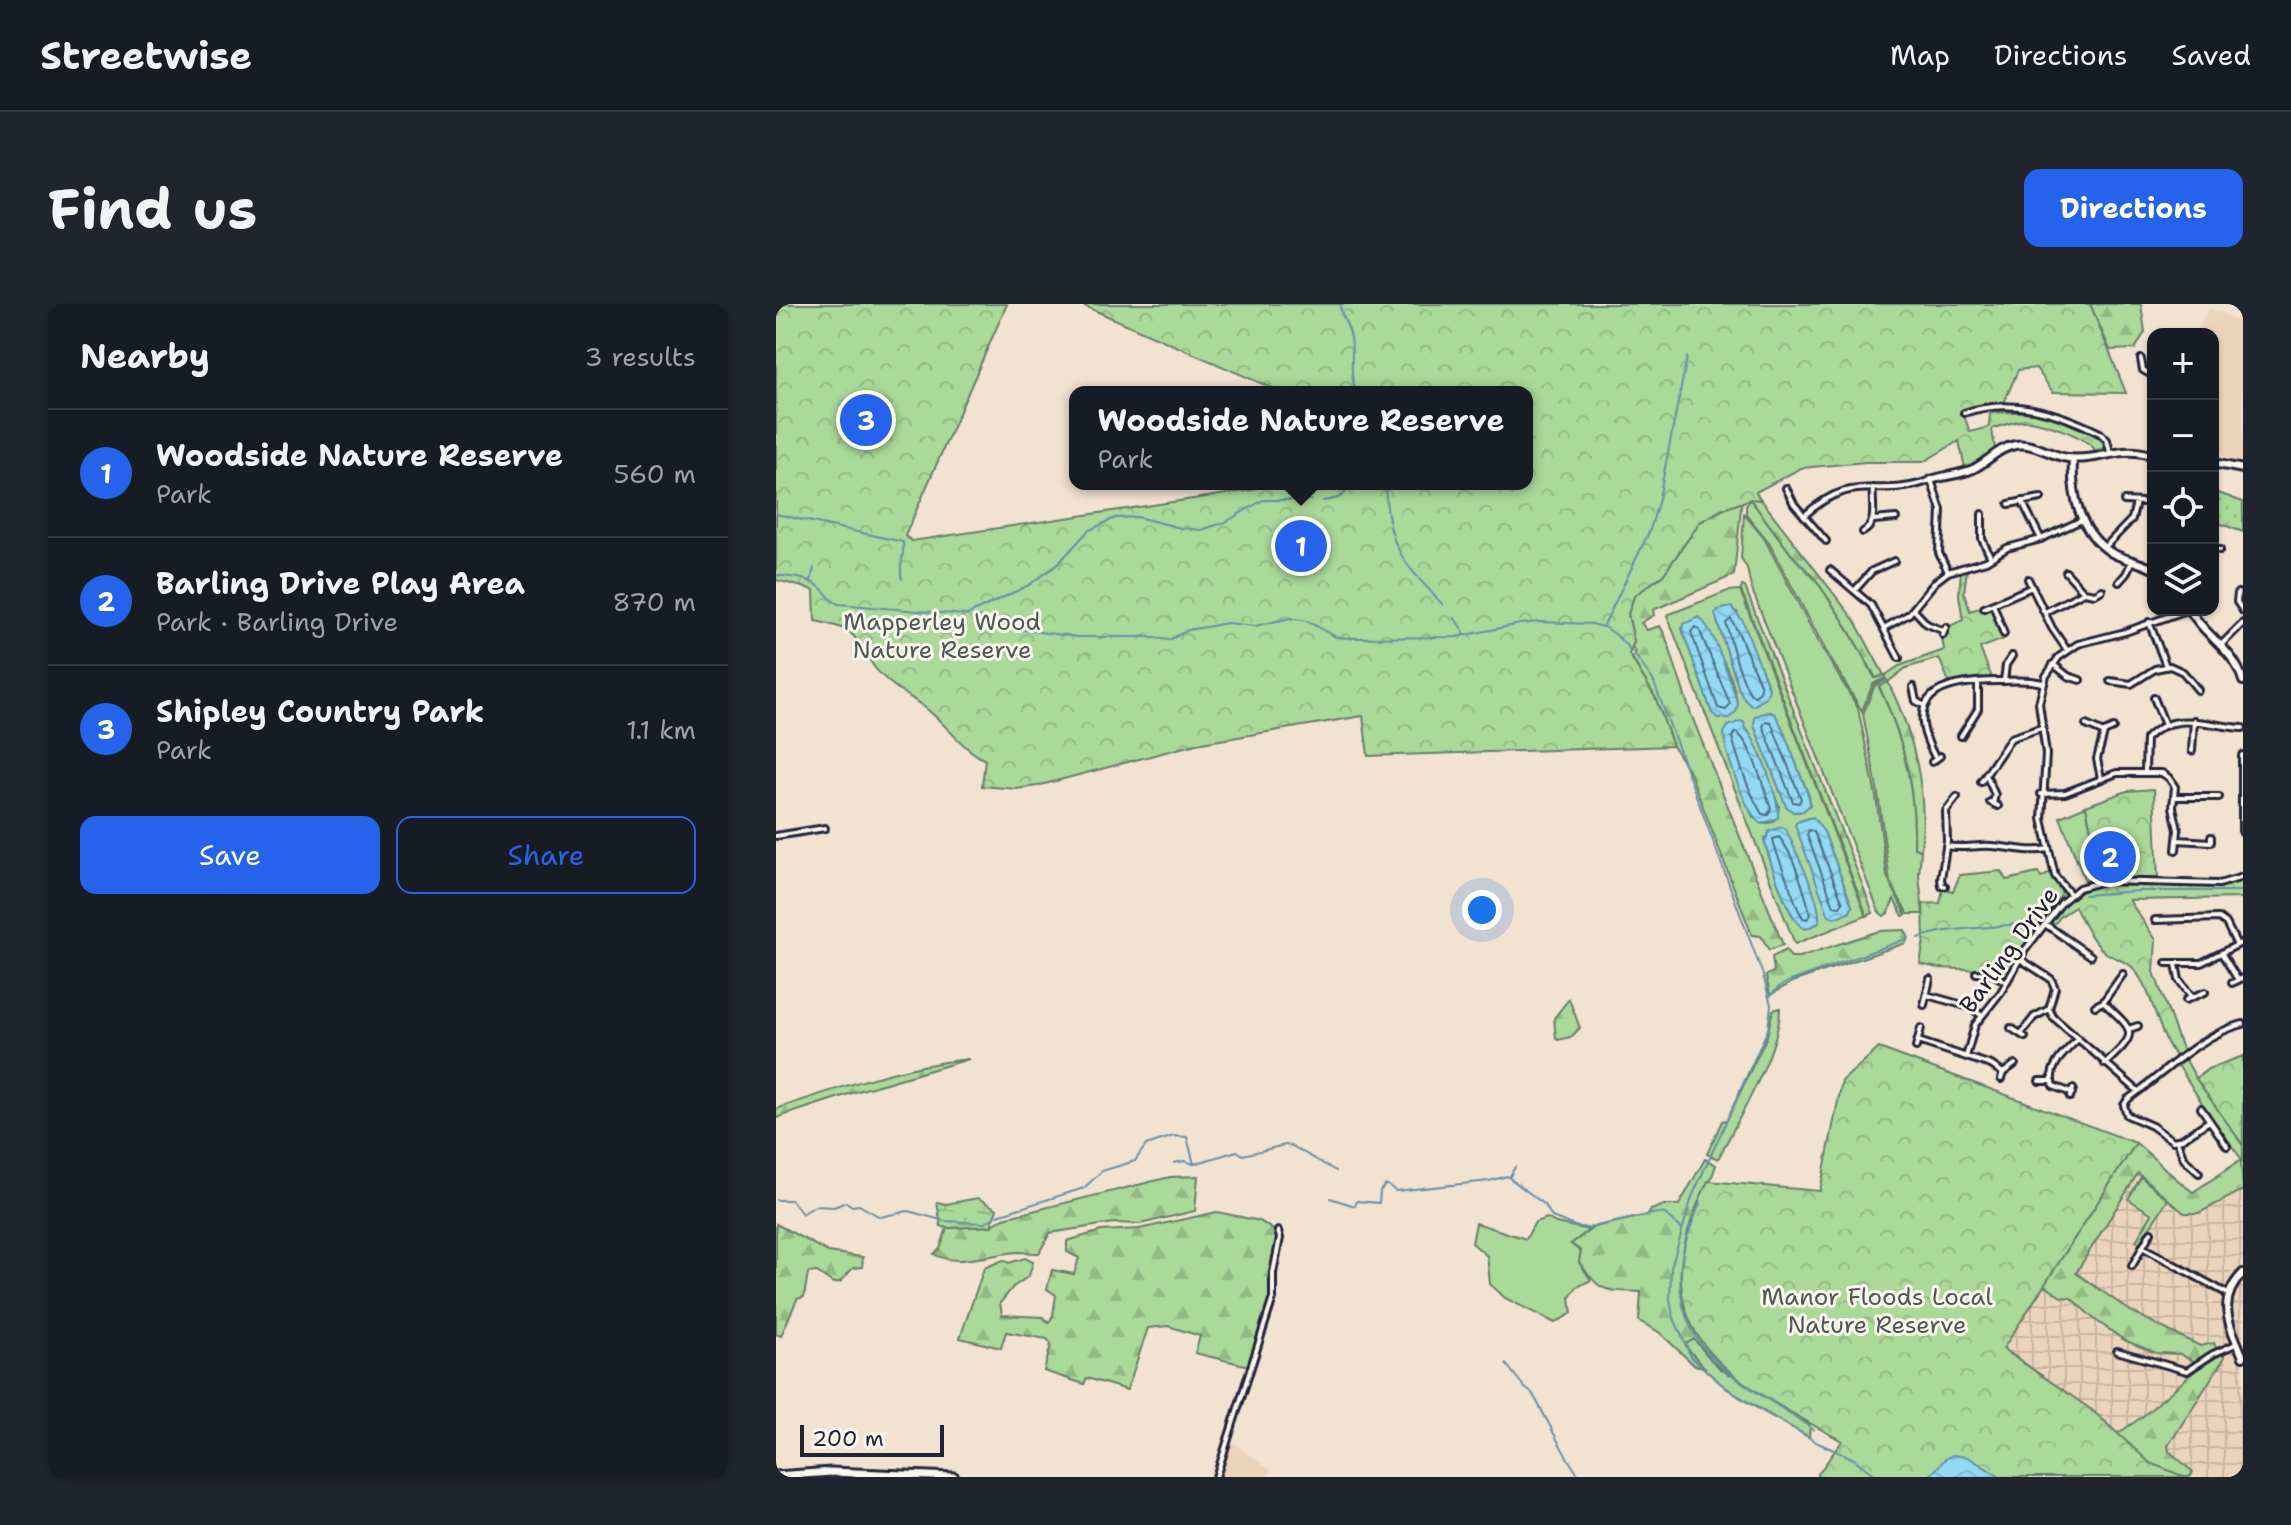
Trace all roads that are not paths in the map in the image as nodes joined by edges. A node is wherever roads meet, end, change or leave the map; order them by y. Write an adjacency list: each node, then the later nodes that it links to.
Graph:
1 (2141, 359): 2 (street)
2 (2147, 374)
3 (1964, 413): 4 (street)
4 (2110, 452): 5 (street); 6 (street)
5 (2147, 454)
6 (2073, 459): 9 (street); 20 (street)
7 (2219, 464): 8 (street)
8 (2243, 469)
9 (1931, 480): 11 (street); 30 (street)
10 (1786, 488): 17 (street)
11 (1873, 488): 17 (street); 19 (street)
12 (2041, 498): 13 (street)
13 (2022, 501): 15 (street); 22 (street)
14 (2124, 501): 24 (street)
15 (2009, 504)
16 (1982, 514): 25 (street)
17 (1804, 516): 23 (street)
18 (1896, 518): 19 (street)
19 (1874, 520): 21 (street)
20 (2082, 520): 22 (street); 24 (street)
21 (1863, 532)
22 (2041, 539): 25 (street)
23 (1826, 541)
24 (2105, 547): 26 (street)
25 (1991, 558): 30 (street)
26 (2132, 560): 28 (street); 33 (street)
27 (1894, 562): 35 (street)
28 (2147, 566)
29 (1830, 570): 35 (street)
30 (1948, 572): 41 (street)
31 (2066, 572): 37 (street)
32 (2028, 579): 34 (street)
33 (2119, 582)
34 (2032, 587): 39 (street); 43 (street)
35 (1855, 590): 48 (street)
36 (2102, 590): 37 (street)
37 (2084, 592): 43 (street)
38 (2230, 598): 42 (street)
39 (1993, 604): 40 (street); 50 (street)
40 (1984, 608)
41 (1913, 609): 48 (street); 49 (street)
42 (2243, 611)
43 (2045, 612): 52 (street)
44 (2169, 616): 46 (street)
45 (2193, 616): 51 (street)
46 (2149, 622): 52 (street); 56 (street)
47 (2243, 623): 51 (street)
48 (1884, 628): 54 (street)
49 (1944, 631)
50 (2004, 634)
51 (2222, 644): 60 (street)
52 (2067, 650): 55 (street)
53 (2012, 656): 58 (street)
54 (1899, 658)
55 (2053, 664): 57 (street); 62 (street)
56 (2166, 666): 59 (street); 64 (street)
57 (2080, 680)
58 (2004, 681): 61 (street); 62 (street)
59 (2110, 681)
60 (2243, 681)
61 (1978, 682): 66 (street); 74 (street)
62 (2043, 683): 70 (street)
63 (1913, 687): 66 (street)
64 (2198, 690)
65 (2154, 703): 69 (street)
66 (1925, 706): 77 (street)
67 (2194, 720): 69 (street); 72 (street); 75 (street)
68 (2086, 725): 73 (street)
69 (2165, 725): 78 (street)
70 (2042, 728): 79 (street); 83 (street)
71 (2113, 728): 73 (street)
72 (2243, 728)
73 (2104, 732): 80 (street)
74 (1961, 736)
75 (2194, 749)
76 (2243, 756): 90 (street)
77 (1936, 759)
78 (2145, 771): 80 (street); 85 (street)
79 (1987, 777): 81 (street); 88 (street)
80 (2101, 778): 83 (street)
81 (1981, 782)
82 (2210, 790): 86 (street)
83 (2041, 794): 96 (street)
84 (1957, 797): 94 (street)
85 (2175, 797): 86 (street); 93 (street)
86 (2210, 797): 87 (street)
87 (2219, 797)
88 (1994, 803)
89 (825, 828): 91 (street)
90 (2243, 828)
91 (776, 836)
92 (2211, 837): 93 (street)
93 (2178, 840): 97 (street)
94 (1946, 846): 95 (street); 100 (street)
95 (1997, 846): 96 (street); 98 (street)
96 (2049, 849): 101 (street)
97 (2176, 850)
98 (1996, 855)
99 (2243, 877): 101 (street, Barling Drive)
100 (1945, 886)
101 (2070, 894): 103 (street, Barling Drive)
102 (2155, 920): 104 (street)
103 (2045, 924): 106 (street); 107 (street, Barling Drive)
104 (2240, 944): 105 (street)
105 (2222, 954): 109 (street); 113 (street)
106 (2091, 956)
107 (2020, 959): 115 (street, Barling Drive); 123 (street)
108 (2166, 963): 109 (street)
109 (2176, 964): 118 (street)
110 (1976, 974): 115 (street)
111 (2123, 974): 117 (street)
112 (1930, 979): 119 (street)
113 (2241, 979): 116 (street)
114 (2110, 980): 117 (street)
115 (2006, 982): 124 (street, Barling Drive)
116 (2232, 983)
117 (2115, 984): 120 (street)
118 (2205, 992)
119 (1927, 995): 121 (street); 124 (street)
120 (2103, 1002): 122 (street); 129 (street)
121 (1924, 1005)
122 (2095, 1006)
123 (2049, 1009): 128 (street); 130 (street)
124 (1982, 1016): 131 (street, Barling Drive)
125 (2243, 1024): 136 (street)
126 (2138, 1026): 129 (street)
127 (1921, 1028): 131 (street)
128 (2011, 1028)
129 (2129, 1029): 133 (street)
130 (2078, 1039): 133 (street); 135 (street)
131 (1966, 1057): 132 (street)
132 (2015, 1064)
133 (2105, 1064): 136 (street)
134 (2039, 1081): 135 (street)
135 (2051, 1081): 137 (street)
136 (2138, 1091): 141 (street)
137 (2072, 1093)
138 (2201, 1108): 139 (street)
139 (2209, 1121): 140 (street); 141 (street)
140 (2221, 1138): 142 (street); 143 (street)
141 (2177, 1141): 144 (street)
142 (2214, 1143)
143 (2227, 1146)
144 (2186, 1163): 145 (street); 146 (street)
145 (2180, 1170)
146 (2199, 1173)
147 (1278, 1231): 158 (street)
148 (2151, 1232): 149 (street)
149 (2142, 1247): 150 (street); 152 (street)
150 (2132, 1266)
151 (2243, 1273): 152 (street)
152 (2228, 1294): 153 (street)
153 (2238, 1343): 154 (street); 155 (street)
154 (2117, 1351)
155 (2243, 1357)
156 (776, 1476): 157 (main road)
157 (954, 1477)
158 (1216, 1477)

